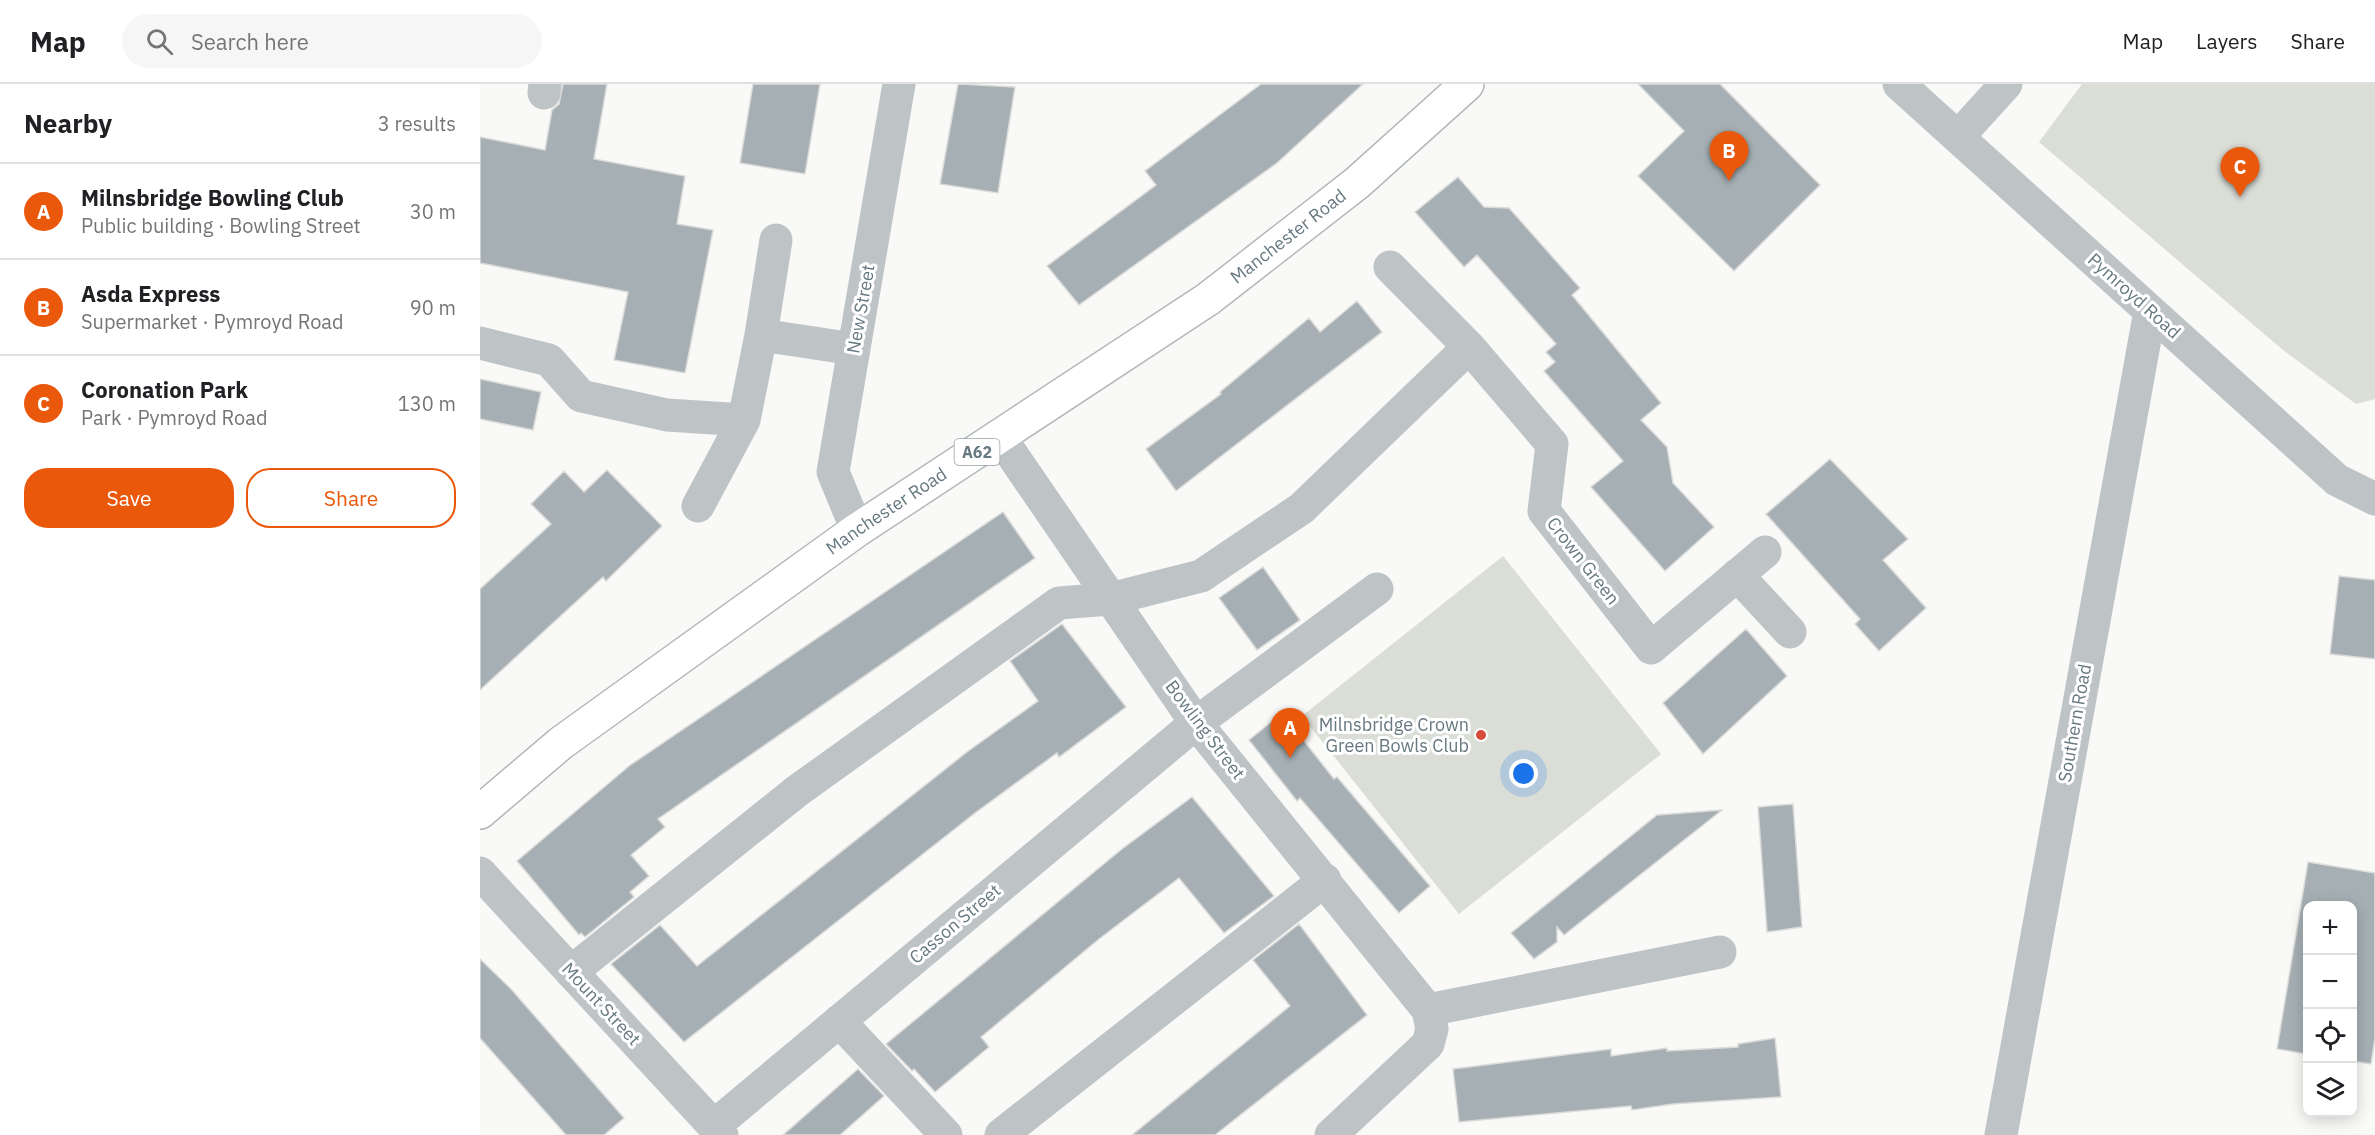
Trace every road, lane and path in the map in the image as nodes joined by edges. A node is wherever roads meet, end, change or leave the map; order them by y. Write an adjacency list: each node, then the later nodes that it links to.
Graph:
1 (899, 84): 12 (street, New Street)
2 (1467, 84): 14 (main road, Manchester Road / A62)
3 (1899, 84): 5 (street, Pymroyd Road)
4 (2006, 84): 5 (street)
5 (1958, 136): 8 (street, Pymroyd Road)
6 (776, 240): 9 (street)
7 (1390, 267): 11 (street, Crown Green)
8 (2150, 311): 15 (street, Pymroyd Road); 35 (street, Southern Road)
9 (761, 335): 12 (street); 13 (street)
10 (480, 343): 13 (street)
11 (1469, 346): 19 (street, Crown Green); 21 (street)
12 (854, 349): 17 (street, New Street)
13 (744, 420): 16 (street)
14 (1000, 437): 17 (main road, Manchester Road / A62); 21 (street, Bowling Street)
15 (2375, 500)
16 (698, 506)
17 (857, 530): 24 (main road, Manchester Road / A62)
18 (1765, 552): 19 (street, Crown Green)
19 (1737, 575): 22 (street)
20 (1377, 589): 23 (street, Casson Street)
21 (1110, 599): 23 (street, Bowling Street); 28 (street)
22 (1790, 632)
23 (1196, 723): 26 (street, Bowling Street); 30 (street, Casson Street)
24 (480, 812)
25 (480, 873): 28 (street, Mount Street)
26 (1325, 880): 29 (street, Bowling Street); 33 (street)
27 (1720, 952): 29 (street)
28 (571, 972): 31 (street, Mount Street)
29 (1428, 1010): 34 (street)
30 (839, 1021): 31 (street, Casson Street); 32 (street)
31 (718, 1130)
32 (946, 1135)
33 (1000, 1135)
34 (1331, 1135)
35 (2001, 1135)

